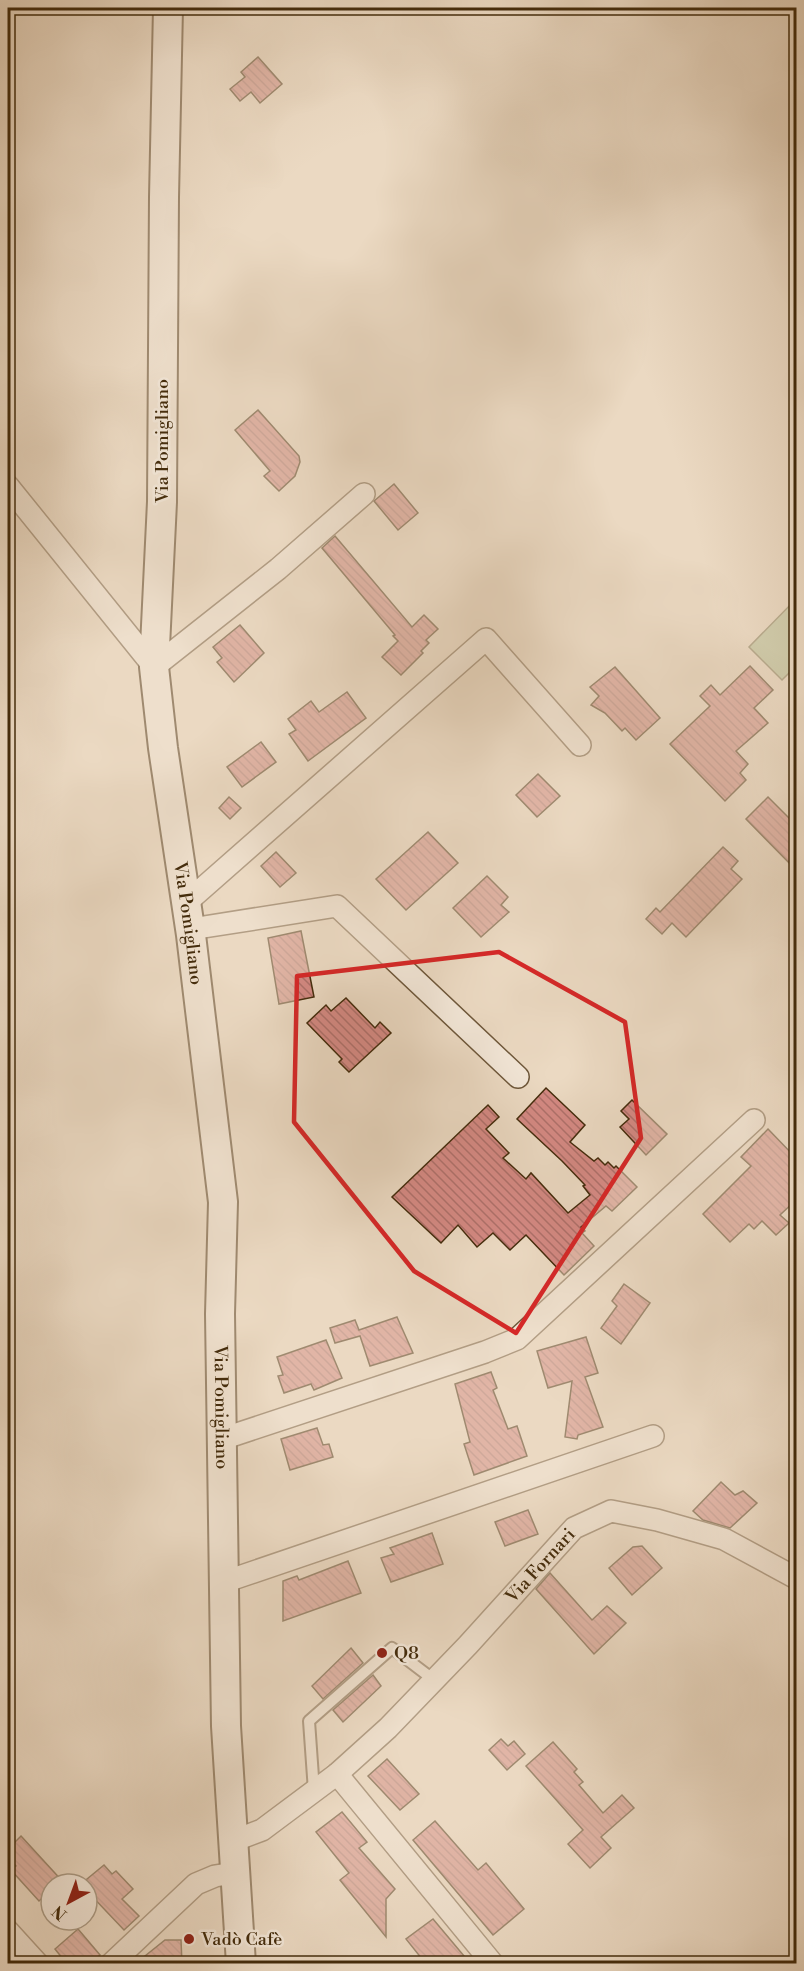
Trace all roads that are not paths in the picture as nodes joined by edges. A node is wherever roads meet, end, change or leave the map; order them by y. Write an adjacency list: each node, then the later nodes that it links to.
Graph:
1 (168, 8): 4 (street, Via Pomigliano)
2 (8, 486): 4 (street)
3 (364, 494): 4 (street)
4 (154, 667): 6 (street, Via Pomigliano)
5 (580, 745): 6 (street)
6 (189, 915): 7 (street); 10 (street, Via Pomigliano)
7 (518, 1077)
8 (754, 1120): 10 (street)
9 (653, 1436): 12 (street)
10 (222, 1439): 12 (street, Via Pomigliano)
11 (796, 1578): 13 (street, Via Fornari)
12 (224, 1582): 16 (street, Via Pomigliano)
13 (434, 1680): 14 (street, Via Fornari); 15 (lane)
14 (337, 1774): 15 (street, Via Fornari); 22 (street)
15 (314, 1791): 16 (street, Via Fornari)
16 (233, 1841): 17 (street, Via Pomigliano)
17 (234, 1873): 20 (street); 21 (street, Via Pomigliano)
18 (8, 1931): 19 (street)
19 (38, 1964)
20 (111, 1964)
21 (241, 1964)
22 (493, 1964)

